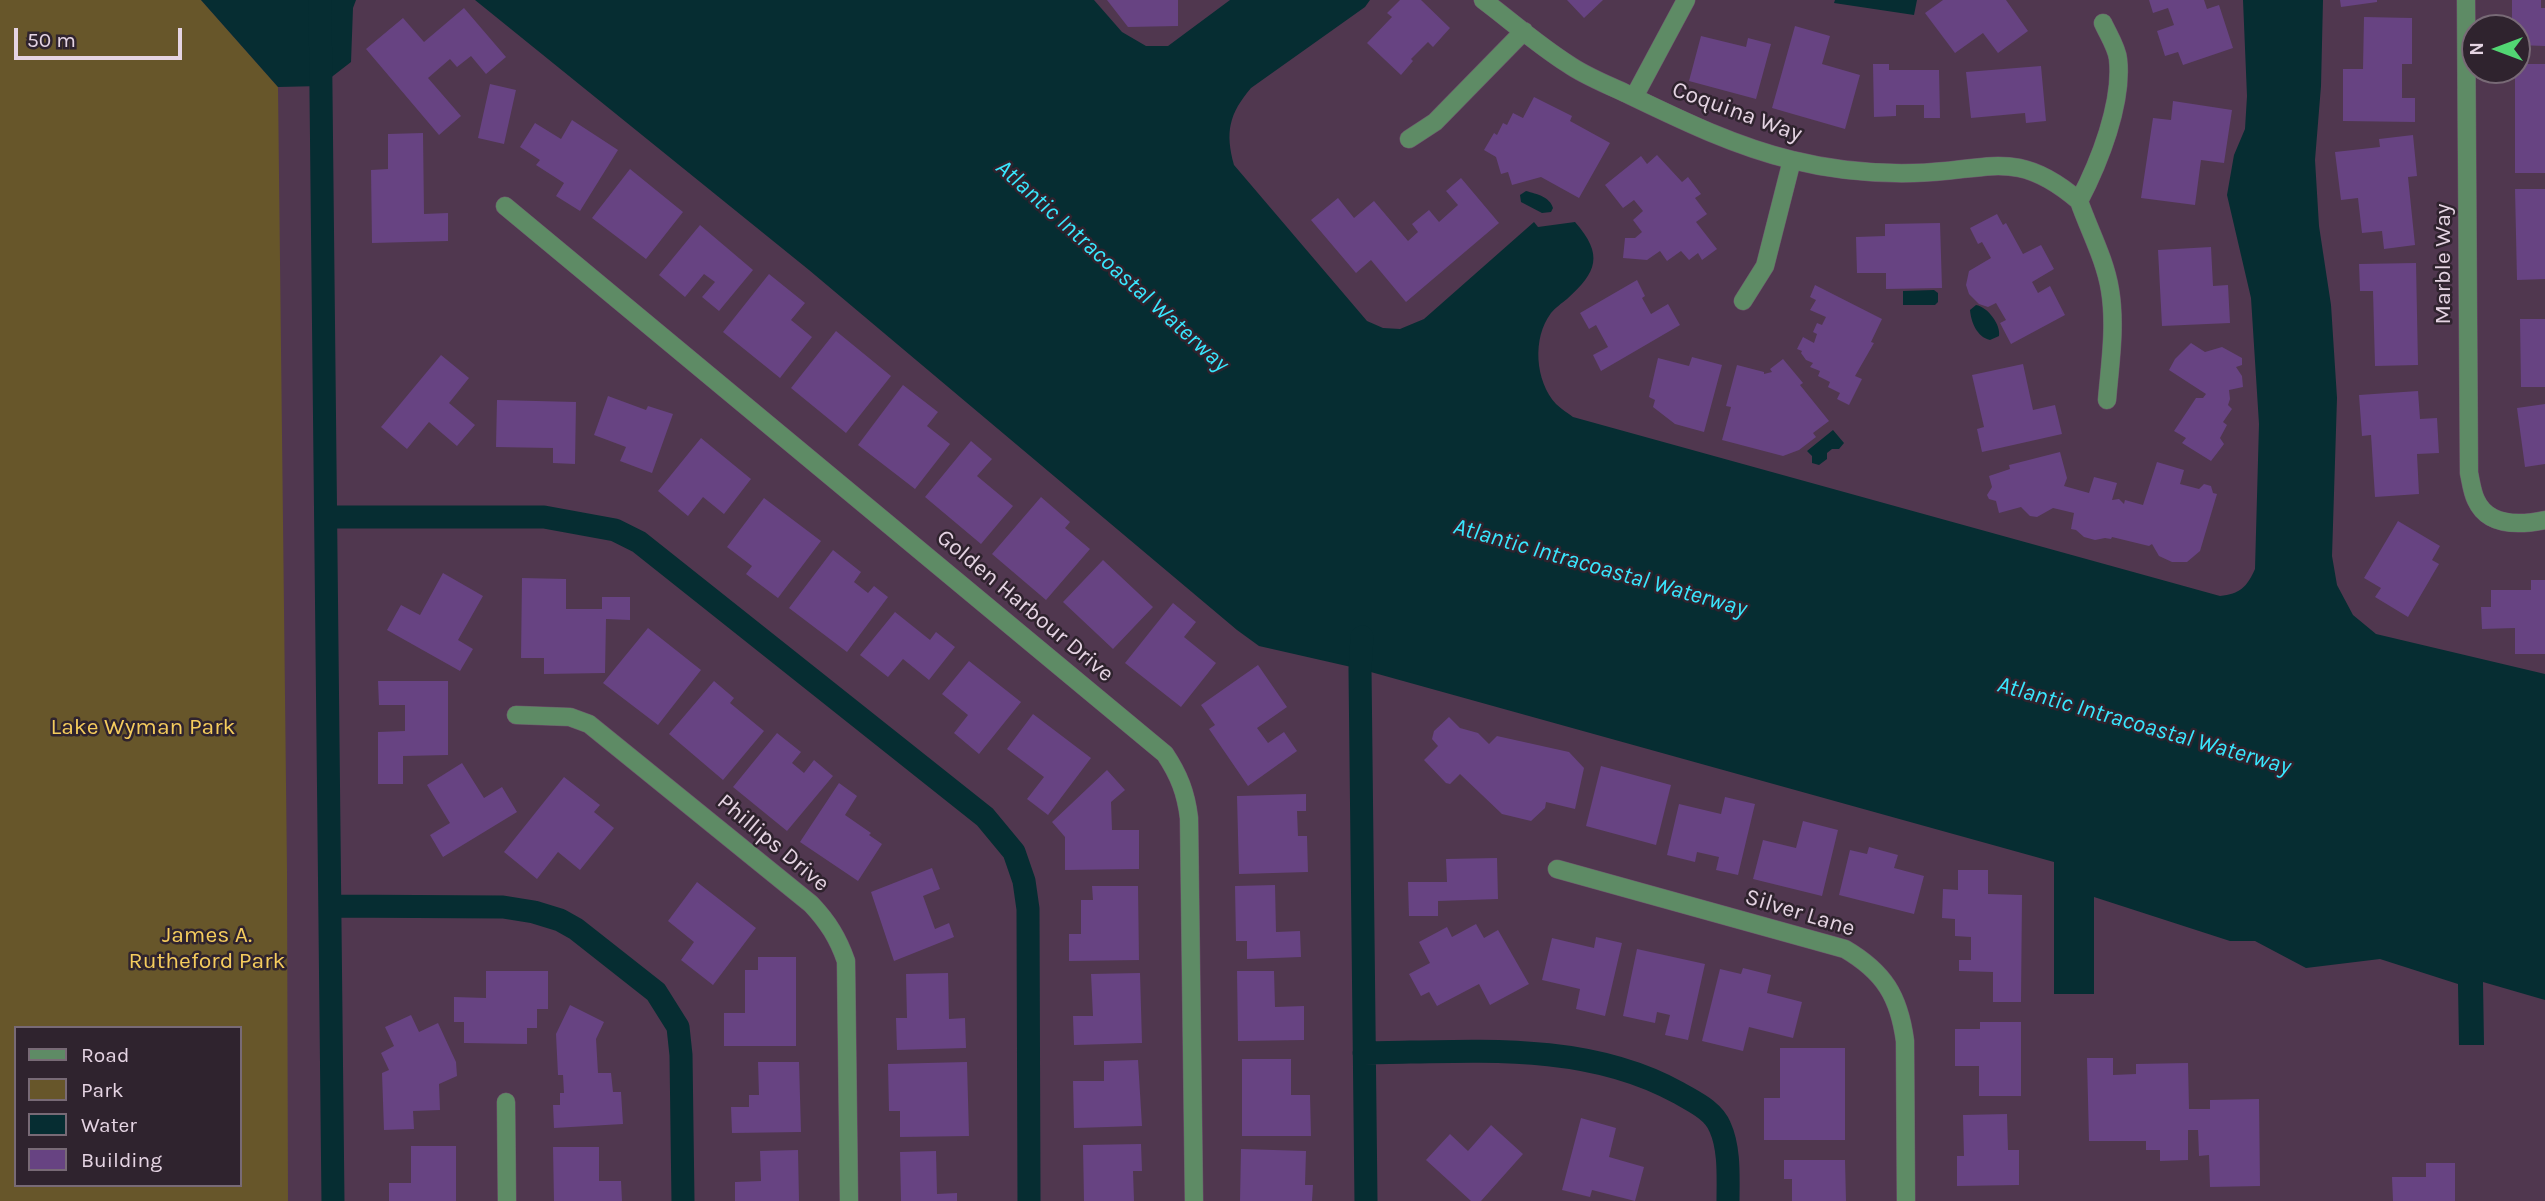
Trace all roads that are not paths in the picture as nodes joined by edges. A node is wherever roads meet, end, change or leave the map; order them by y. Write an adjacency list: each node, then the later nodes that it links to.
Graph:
1 (1483, 0): 5 (street, Coquina Way)
2 (1686, 0): 6 (street)
3 (2466, 0): 13 (street, Marble Way)
4 (2103, 23): 9 (street)
5 (1524, 31): 6 (street, Coquina Way); 7 (street)
6 (1634, 97): 8 (street, Coquina Way)
7 (1409, 139)
8 (1792, 160): 9 (street, Coquina Way); 11 (street)
9 (2079, 201): 12 (street)
10 (505, 206): 19 (street, Golden Harbour Drive)
11 (1743, 301)
12 (2107, 400)
13 (2545, 520)
14 (516, 715): 18 (street, Phillips Drive)
15 (1557, 869): 20 (street, Silver Lane)
16 (506, 1102): 17 (street)
17 (507, 1201)
18 (849, 1201)
19 (1194, 1201)
20 (1906, 1201)

